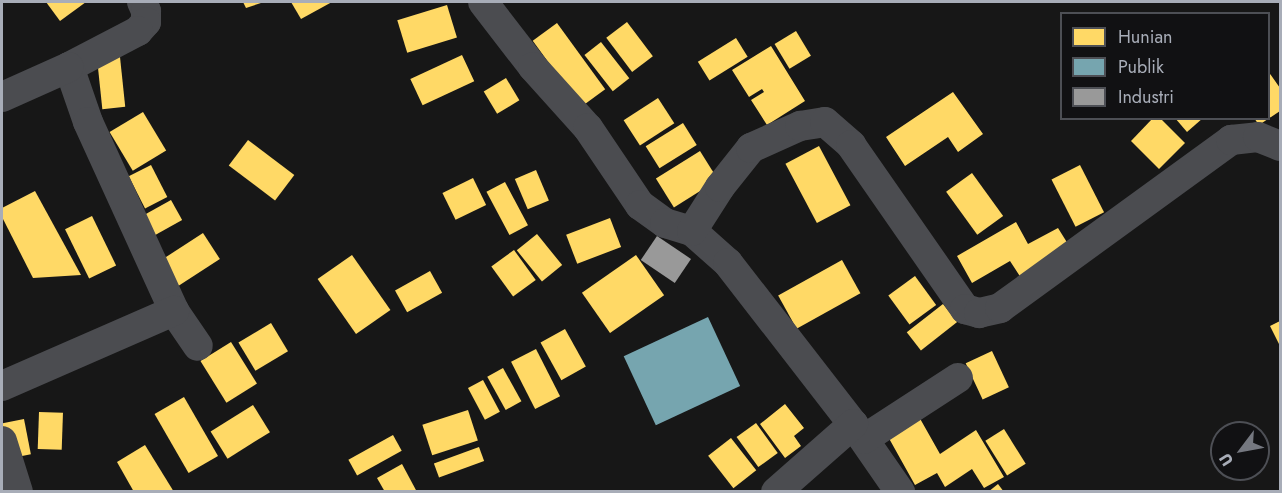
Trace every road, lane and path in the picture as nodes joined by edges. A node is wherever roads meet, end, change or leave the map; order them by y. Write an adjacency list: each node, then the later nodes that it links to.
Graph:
1 (142, 2): 3 (street)
2 (483, 2): 6 (street)
3 (69, 67): 4 (street); 7 (street)
4 (2, 97)
5 (1281, 146): 6 (street)
6 (693, 231): 11 (street)
7 (174, 310): 8 (street); 10 (street)
8 (198, 346)
9 (958, 378): 11 (street)
10 (2, 386)
11 (859, 431): 14 (street); 15 (street)
12 (2, 441): 13 (street)
13 (18, 492)
14 (776, 492)
15 (900, 492)

